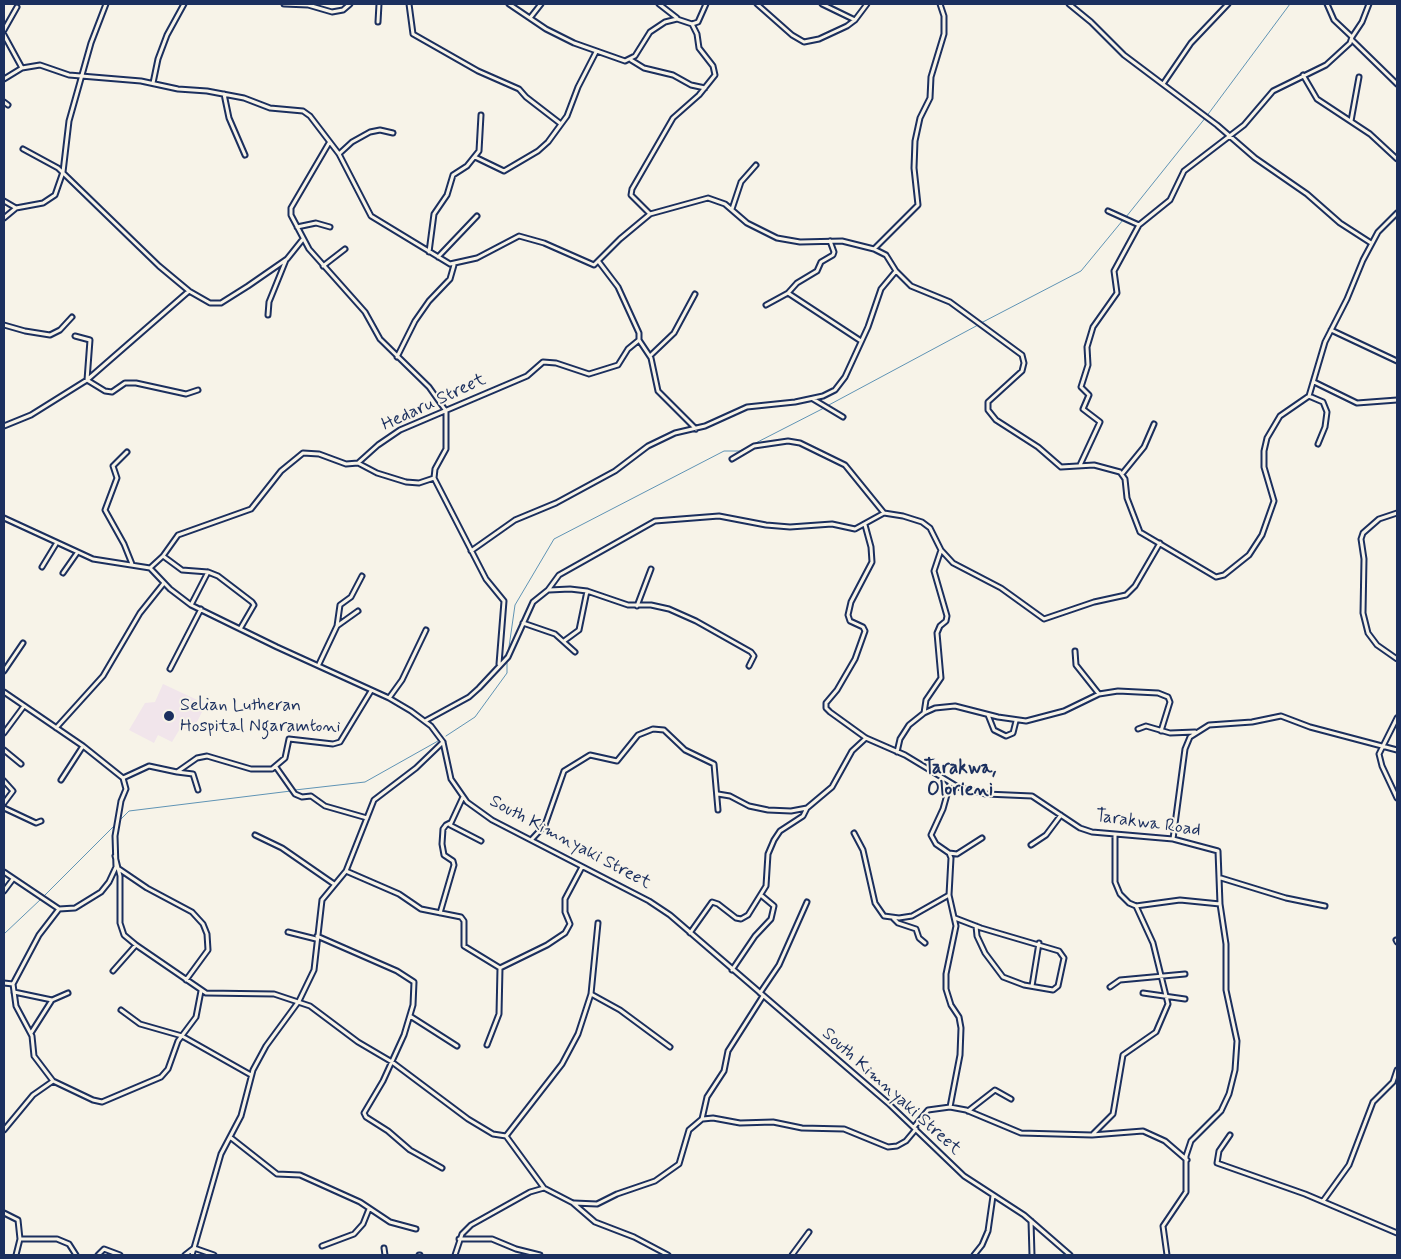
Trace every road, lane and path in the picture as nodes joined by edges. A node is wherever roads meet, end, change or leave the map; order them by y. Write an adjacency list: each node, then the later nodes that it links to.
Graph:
1 (106, 4): 32 (street)
2 (184, 4): 35 (street)
3 (284, 4): 4 (street)
4 (350, 4)
5 (379, 4): 23 (street)
6 (409, 4): 44 (street)
7 (509, 4): 20 (street)
8 (541, 4): 20 (street)
9 (658, 4): 21 (street)
10 (706, 4): 24 (street)
11 (757, 4): 22 (street)
12 (822, 4): 22 (street)
13 (867, 4): 22 (street)
14 (940, 4): 70 (street)
15 (1069, 4): 36 (street)
16 (1228, 4): 36 (street)
17 (1327, 4): 27 (street)
18 (1369, 4): 27 (street)
19 (18, 7): 25 (street)
20 (530, 18): 28 (street)
21 (677, 19): 24 (street); 29 (street)
22 (855, 20)
23 (378, 22)
24 (692, 24): 38 (street)
25 (4, 30)
26 (4, 34): 30 (street)
27 (1352, 39): 31 (street); 37 (street)
28 (596, 52): 29 (street); 44 (street)
29 (631, 60): 38 (street)
30 (22, 68): 32 (street); 34 (street)
31 (1303, 75): 43 (street); 46 (street)
32 (82, 77): 35 (street); 54 (street)
33 (1359, 77): 43 (street)
34 (4, 78)
35 (153, 83): 39 (street)
36 (1163, 84): 46 (street)
37 (1397, 84)
38 (705, 88): 60 (street)
39 (224, 94): 47 (street); 50 (street)
40 (4, 102): 41 (street)
41 (8, 105)
42 (481, 115): 51 (street)
43 (1351, 122): 52 (street)
44 (561, 124): 51 (street)
45 (393, 133): 49 (street)
46 (1230, 136): 63 (street); 68 (street)
47 (330, 142): 49 (street); 64 (street)
48 (23, 148): 54 (street)
49 (339, 154): 71 (street)
50 (245, 155)
51 (475, 156): 71 (street)
52 (1397, 159)
53 (756, 165): 57 (street)
54 (63, 172): 56 (street); 78 (street)
55 (4, 201): 56 (street)
56 (16, 208): 62 (street)
57 (732, 209): 60 (street); 67 (street)
58 (1108, 211): 63 (street)
59 (1397, 213): 68 (street)
60 (650, 214): 74 (street)
61 (477, 216): 72 (street)
62 (4, 218)
63 (1139, 225): 107 (street)
64 (297, 227): 65 (street); 66 (street)
65 (330, 227)
66 (303, 239): 73 (street); 76 (street)
67 (830, 241): 70 (street); 79 (street)
68 (1371, 243): 85 (street)
69 (345, 249): 76 (street)
70 (874, 249): 77 (street)
71 (429, 252): 72 (street)
72 (438, 257): 75 (street)
73 (287, 259): 78 (street); 82 (street)
74 (599, 262): 75 (street); 87 (street)
75 (454, 265): 90 (street)
76 (323, 266): 90 (street)
77 (896, 271): 88 (street); 107 (street)
78 (189, 291): 92 (street)
79 (788, 293): 81 (street); 88 (street)
80 (695, 294): 89 (street)
81 (766, 305)
82 (268, 315)
83 (72, 317): 84 (street)
84 (4, 325)
85 (1331, 330): 91 (street); 93 (street)
86 (75, 336): 92 (street)
87 (639, 340): 89 (street); 98 (street, Hedaru Street)
88 (861, 340): 96 (street)
89 (650, 356): 102 (street)
90 (397, 357): 98 (street)
91 (1397, 360)
92 (86, 380): 94 (street); 101 (street)
93 (1314, 382): 95 (street); 97 (street)
94 (198, 390)
95 (1310, 396): 103 (street); 114 (street)
96 (812, 399): 99 (street); 102 (street)
97 (1397, 400)
98 (446, 411): 106 (street, Hedaru Street); 109 (street)
99 (843, 417)
100 (1154, 424): 108 (street)
101 (4, 426)
102 (696, 429): 117 (street)
103 (1318, 444)
104 (127, 452): 120 (street)
105 (732, 459): 110 (street)
106 (358, 462): 109 (street); 119 (street)
107 (1080, 466): 108 (street)
108 (1122, 474): 114 (street)
109 (434, 478): 117 (street)
110 (884, 513): 113 (street); 116 (street)
111 (1397, 513): 142 (street)
112 (5, 520): 115 (street)
113 (865, 525): 128 (street); 163 (street, Tarakwa Road)
114 (1160, 543): 116 (street)
115 (56, 544): 118 (street); 121 (street)
116 (941, 550): 153 (street)
117 (471, 551): 144 (street)
118 (77, 553): 120 (street); 125 (street)
119 (163, 556): 122 (street); 124 (street)
120 (132, 564): 122 (street)
121 (42, 568)
122 (150, 568): 127 (street, South Kimnyaki Street)
123 (651, 568): 131 (street)
124 (208, 572): 130 (street); 136 (street)
125 (63, 573)
126 (362, 576): 135 (street)
127 (164, 583): 130 (street, South Kimnyaki Street); 158 (street)
128 (548, 590): 129 (street); 134 (street)
129 (587, 591): 131 (street); 138 (street)
130 (191, 605): 132 (street, South Kimnyaki Street)
131 (637, 606): 145 (street)
132 (201, 609): 136 (street, South Kimnyaki Street); 146 (street)
133 (358, 612): 135 (street)
134 (523, 623): 138 (street); 144 (street)
135 (337, 626): 143 (street)
136 (240, 629): 143 (street, South Kimnyaki Street)
137 (426, 630): 151 (street)
138 (564, 641): 141 (street)
139 (23, 643): 147 (street)
140 (1075, 651): 150 (street)
141 (575, 652)
142 (1397, 659)
143 (319, 664): 148 (street, South Kimnyaki Street)
144 (499, 665): 156 (street)
145 (749, 666)
146 (170, 669)
147 (4, 671)
148 (371, 691): 151 (street, South Kimnyaki Street); 171 (street)
149 (4, 692): 152 (street)
150 (1098, 694): 157 (street); 160 (street)
151 (389, 698): 156 (street, South Kimnyaki Street)
152 (24, 706): 158 (street); 162 (street)
153 (924, 713): 154 (street); 169 (street)
154 (988, 715): 157 (street); 157 (street)
155 (1397, 718): 165 (street)
156 (425, 721): 164 (street, South Kimnyaki Street)
157 (1016, 721)
158 (56, 728): 166 (street)
159 (1138, 729): 160 (street)
160 (1161, 731): 161 (street)
161 (1196, 732): 165 (street); 194 (street)
162 (4, 733)
163 (866, 738): 169 (street, Tarakwa Road); 183 (street)
164 (443, 742): 179 (street, South Kimnyaki Street); 186 (street)
165 (1383, 745): 168 (street); 180 (street)
166 (83, 746): 173 (street); 174 (street)
167 (4, 750): 170 (street)
168 (1397, 750)
169 (897, 752): 176 (street, Tarakwa Road)
170 (21, 764)
171 (276, 767): 172 (street); 186 (street)
172 (177, 772): 173 (street); 177 (street)
173 (123, 778): 198 (street)
174 (61, 780)
175 (4, 781): 181 (street)
176 (950, 784): 185 (street, Tarakwa Road); 197 (street)
177 (198, 790)
178 (718, 794): 183 (street); 184 (street); 193 (street)
179 (463, 798): 188 (street); 193 (street, South Kimnyaki Street)
180 (1397, 798)
181 (4, 803)
182 (4, 808): 187 (street)
183 (807, 808): 208 (street)
184 (718, 810)
185 (1061, 815): 191 (street, Tarakwa Road); 196 (street)
186 (367, 818): 201 (street)
187 (42, 821)
188 (450, 823): 195 (street); 214 (street)
189 (854, 833): 215 (street)
190 (255, 835): 205 (street)
191 (1115, 835): 194 (street, Tarakwa Road); 211 (street)
192 (982, 838): 197 (street)
193 (532, 839): 199 (street, South Kimnyaki Street)
194 (1173, 839): 203 (street, Tarakwa Road)
195 (481, 841)
196 (1031, 845)
197 (948, 852): 207 (street)
198 (115, 856): 200 (street); 213 (street)
199 (582, 866): 220 (street, South Kimnyaki Street); 225 (street)
200 (119, 869): 224 (street); 230 (street)
201 (346, 871): 205 (street); 214 (street)
202 (4, 872): 204 (street)
203 (1220, 878): 210 (street, Tarakwa Road); 212 (street)
204 (13, 879): 206 (street); 213 (street)
205 (334, 884): 221 (street)
206 (4, 890)
207 (949, 894): 215 (street); 216 (street)
208 (762, 896): 220 (street); 227 (street)
209 (807, 902): 240 (street)
210 (1220, 904): 211 (street); 266 (street, Tarakwa Road)
211 (1136, 906): 229 (street)
212 (1325, 906)
213 (59, 909): 232 (street)
214 (440, 913): 225 (street)
215 (893, 918): 222 (street)
216 (955, 918): 218 (street); 257 (street)
217 (598, 923): 239 (street)
218 (976, 926): 223 (street); 233 (street)
219 (288, 932): 221 (street)
220 (690, 932): 227 (street, South Kimnyaki Street)
221 (317, 937): 244 (street); 246 (street)
222 (925, 943)
223 (1039, 943): 233 (street); 233 (street)
224 (136, 944): 226 (street); 230 (street)
225 (500, 968): 249 (street)
226 (113, 970)
227 (732, 970): 240 (street, South Kimnyaki Street)
228 (1185, 974): 229 (street)
229 (1159, 975): 234 (street); 241 (street)
230 (186, 980): 235 (street)
231 (4, 983): 232 (street)
232 (13, 984): 236 (street)
233 (1032, 986)
234 (1110, 987)
235 (201, 991): 244 (street); 248 (street)
236 (14, 992): 243 (street); 247 (street)
237 (68, 993): 243 (street)
238 (1144, 993): 241 (street)
239 (590, 994): 251 (street); 264 (street)
240 (762, 994): 259 (street); 260 (street, South Kimnyaki Street)
241 (1167, 997): 242 (street); 262 (street)
242 (1185, 999)
243 (52, 1000): 247 (street)
244 (299, 1001): 252 (street); 254 (street)
245 (121, 1010): 248 (street)
246 (410, 1016): 250 (street); 252 (street)
247 (31, 1034): 255 (street)
248 (182, 1036): 254 (street); 255 (street)
249 (486, 1045)
250 (457, 1046)
251 (670, 1047)
252 (392, 1062): 264 (street); 267 (street)
253 (1397, 1070): 270 (street)
254 (251, 1075): 265 (street)
255 (53, 1081): 261 (street)
256 (1011, 1099): 258 (street)
257 (950, 1107): 258 (street); 260 (street)
258 (968, 1111): 262 (street)
259 (702, 1120): 260 (street); 271 (street)
260 (915, 1128): 269 (street, South Kimnyaki Street)
261 (4, 1130)
262 (1092, 1135): 266 (street)
263 (1230, 1135): 270 (street)
264 (506, 1136): 268 (street)
265 (230, 1137): 272 (street); 281 (street)
266 (1186, 1160): 298 (street, Tarakwa Road)
267 (442, 1168)
268 (544, 1188): 271 (street); 279 (street)
269 (993, 1196): 274 (street, South Kimnyaki Street); 295 (street)
270 (1323, 1201): 277 (street)
271 (573, 1203): 293 (street)
272 (370, 1208): 275 (street); 280 (street)
273 (4, 1213): 278 (street)
274 (1031, 1221): 296 (street); 297 (street, South Kimnyaki Street)
275 (416, 1229)
276 (809, 1232): 294 (street)
277 (1397, 1233)
278 (20, 1239): 283 (street); 284 (street)
279 (459, 1239): 291 (street); 292 (street)
280 (322, 1246)
281 (194, 1248): 287 (street); 288 (street); 289 (street)
282 (384, 1248): 290 (street)
283 (16, 1255)
284 (76, 1255)
285 (98, 1255): 286 (street)
286 (120, 1255)
287 (185, 1255)
288 (192, 1255)
289 (214, 1255)
290 (384, 1255)
291 (455, 1255)
292 (540, 1255)
293 (668, 1255)
294 (792, 1255)
295 (974, 1255)
296 (1032, 1255)
297 (1070, 1255)
298 (1167, 1255)

